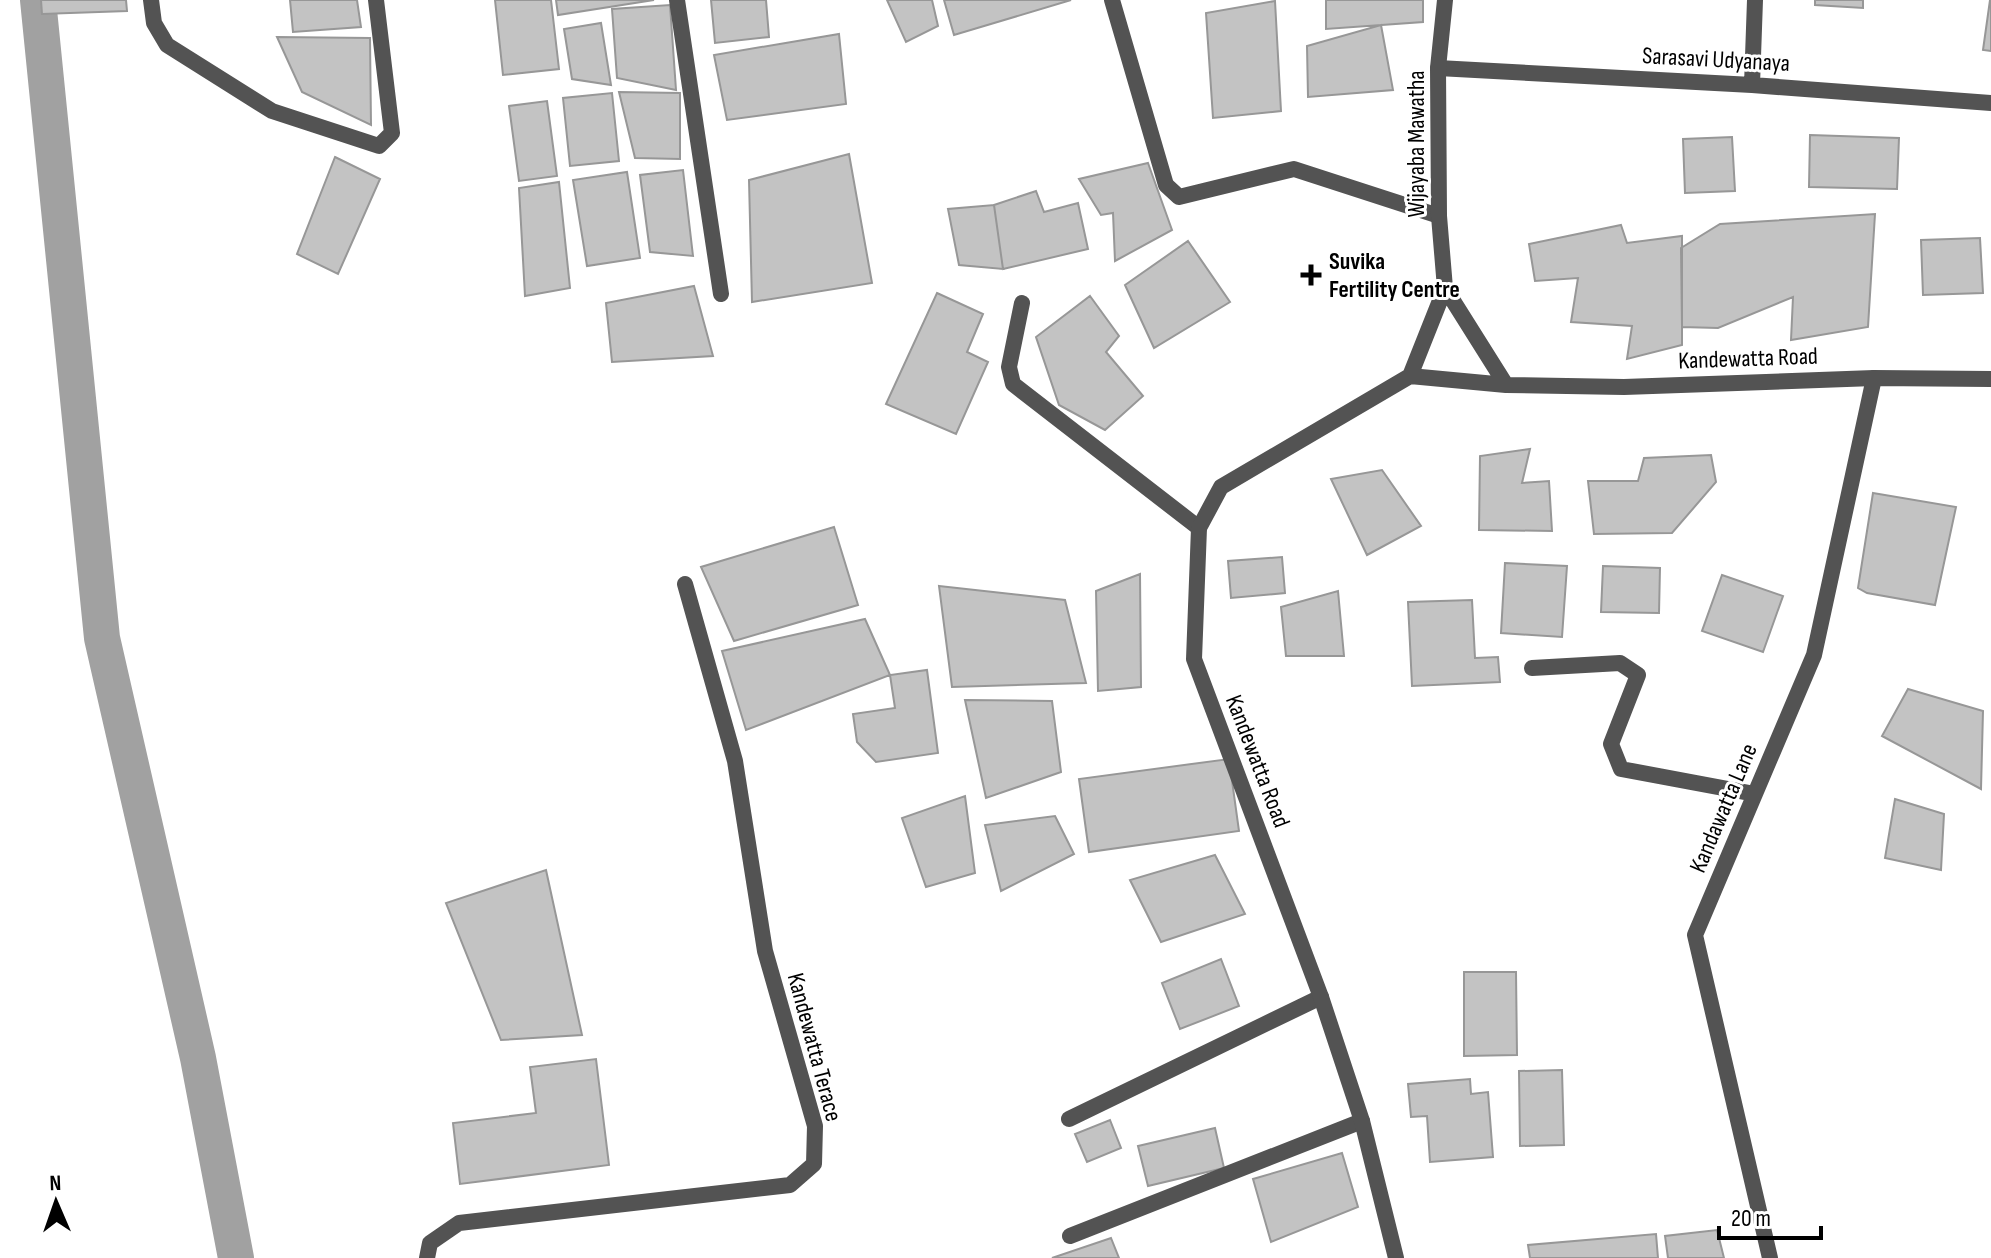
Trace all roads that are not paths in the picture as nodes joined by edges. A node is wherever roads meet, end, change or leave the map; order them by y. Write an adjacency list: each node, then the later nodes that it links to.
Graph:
1 (151, 0): 2 (street)
2 (376, 0)
3 (677, 0): 12 (street)
4 (1112, 0): 10 (street)
5 (1445, 0): 7 (street, Wijayaba Mawatha)
6 (1755, 0): 8 (street)
7 (1438, 68): 8 (street, Sarasavi Udyanaya); 10 (street, Wijayaba Mawatha)
8 (1752, 85): 9 (street, Sarasavi Udyanaya)
9 (1991, 103)
10 (1439, 216): 11 (street, Wijayaba Mawatha)
11 (1445, 288): 14 (street); 17 (street)
12 (721, 294)
13 (1022, 303): 18 (street)
14 (1410, 376): 17 (street, Kandewatta Road); 18 (street, Kandewatta Road)
15 (1874, 378): 16 (street, Kandewatta Road); 17 (street, Kandewatta Road); 21 (street, Kandawatta Lane)
16 (1991, 379)
17 (1506, 385)
18 (1199, 528): 22 (street, Kandewatta Road)
19 (685, 584): 26 (street, Kandewatta Terace)
20 (1532, 668): 21 (street)
21 (1755, 794): 28 (street, Kandawatta Lane)
22 (1321, 997): 23 (street); 24 (street, Kandewatta Road)
23 (1069, 1119)
24 (1362, 1121): 25 (street); 27 (street, Kandewatta Road)
25 (1070, 1236)
26 (427, 1258)
27 (1396, 1258)
28 (1770, 1258)

